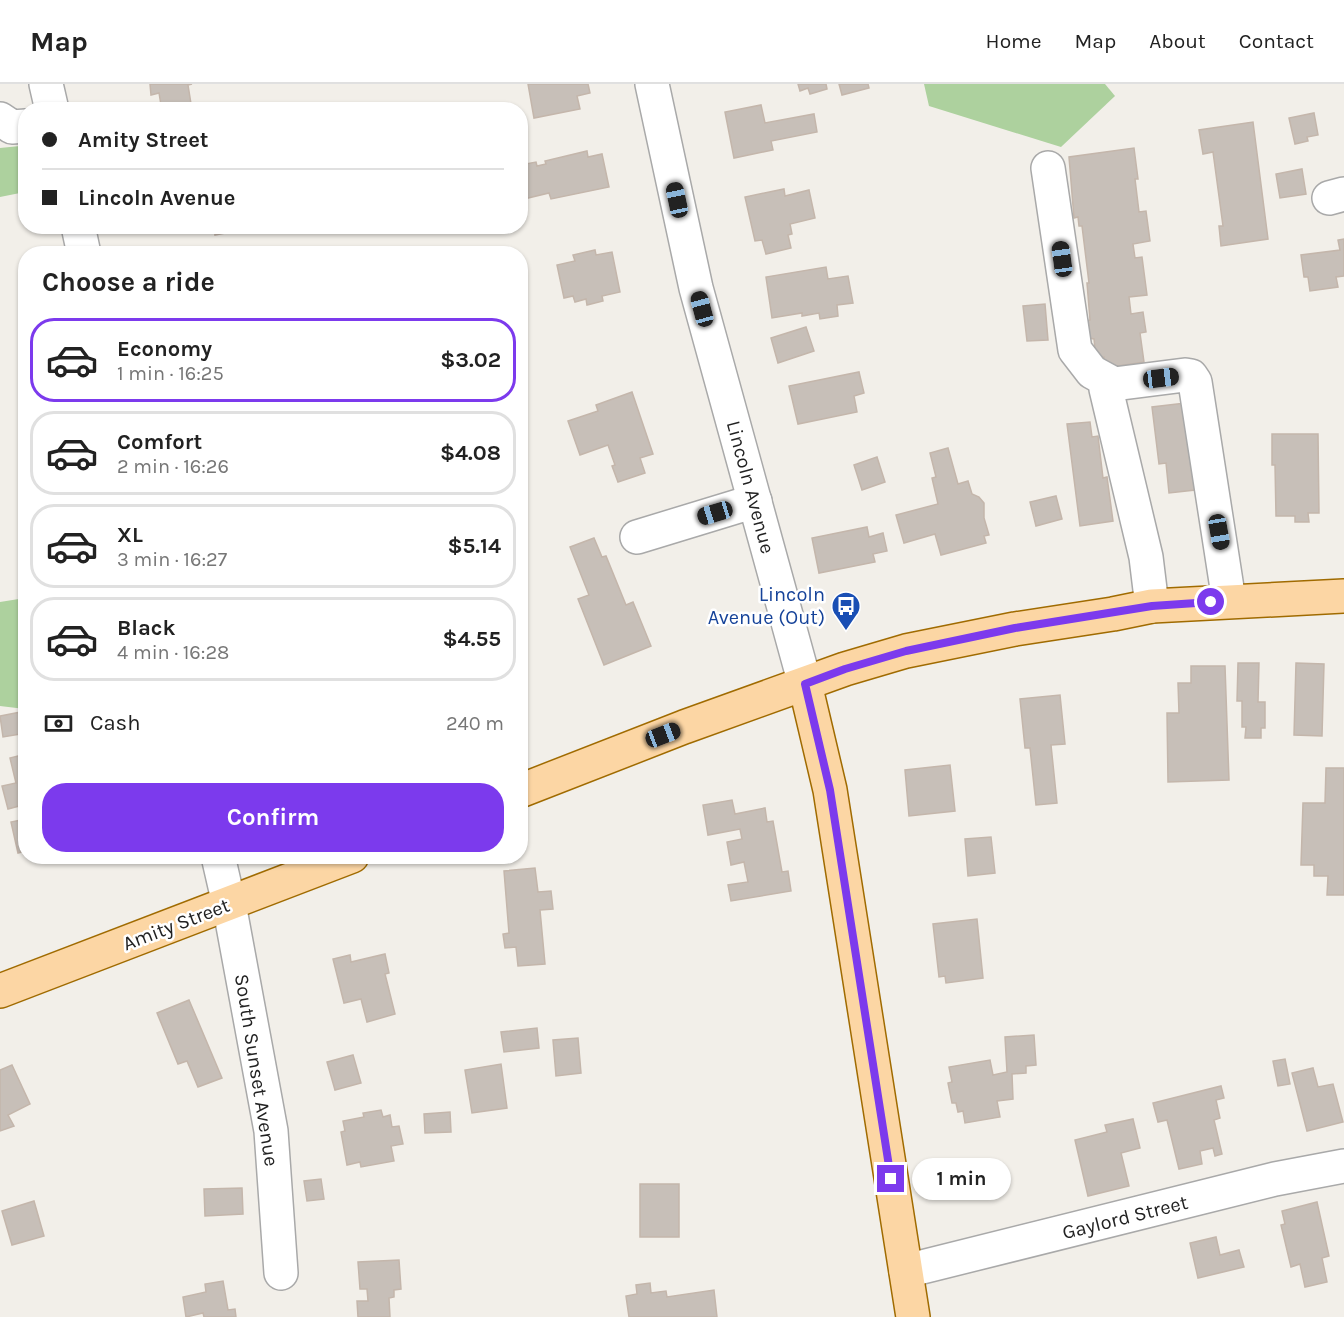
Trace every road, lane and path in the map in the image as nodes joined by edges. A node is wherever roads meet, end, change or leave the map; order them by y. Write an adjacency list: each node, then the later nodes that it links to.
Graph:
1 (46, 84): 3 (street)
2 (652, 84): 8 (street, Lincoln Avenue)
3 (50, 102)
4 (0, 119): 5 (street)
5 (18, 127)
6 (1048, 168): 11 (street)
7 (1106, 389): 12 (street)
8 (754, 501): 9 (street); 13 (street, Lincoln Avenue)
9 (637, 537)
10 (1344, 596): 11 (main road)
11 (1229, 601): 12 (main road)
12 (1152, 606): 13 (main road)
13 (805, 684): 14 (main road); 20 (main road, Lincoln Avenue)
14 (528, 788)
15 (220, 864): 17 (street, South Sunset Avenue)
16 (332, 864): 17 (main road, Amity Street)
17 (229, 904): 18 (main road, Amity Street); 21 (street, South Sunset Avenue)
18 (0, 992)
19 (1344, 1166): 20 (street, Gaylord Street)
20 (906, 1271): 22 (main road, Lincoln Avenue)
21 (281, 1273)
22 (913, 1317)

